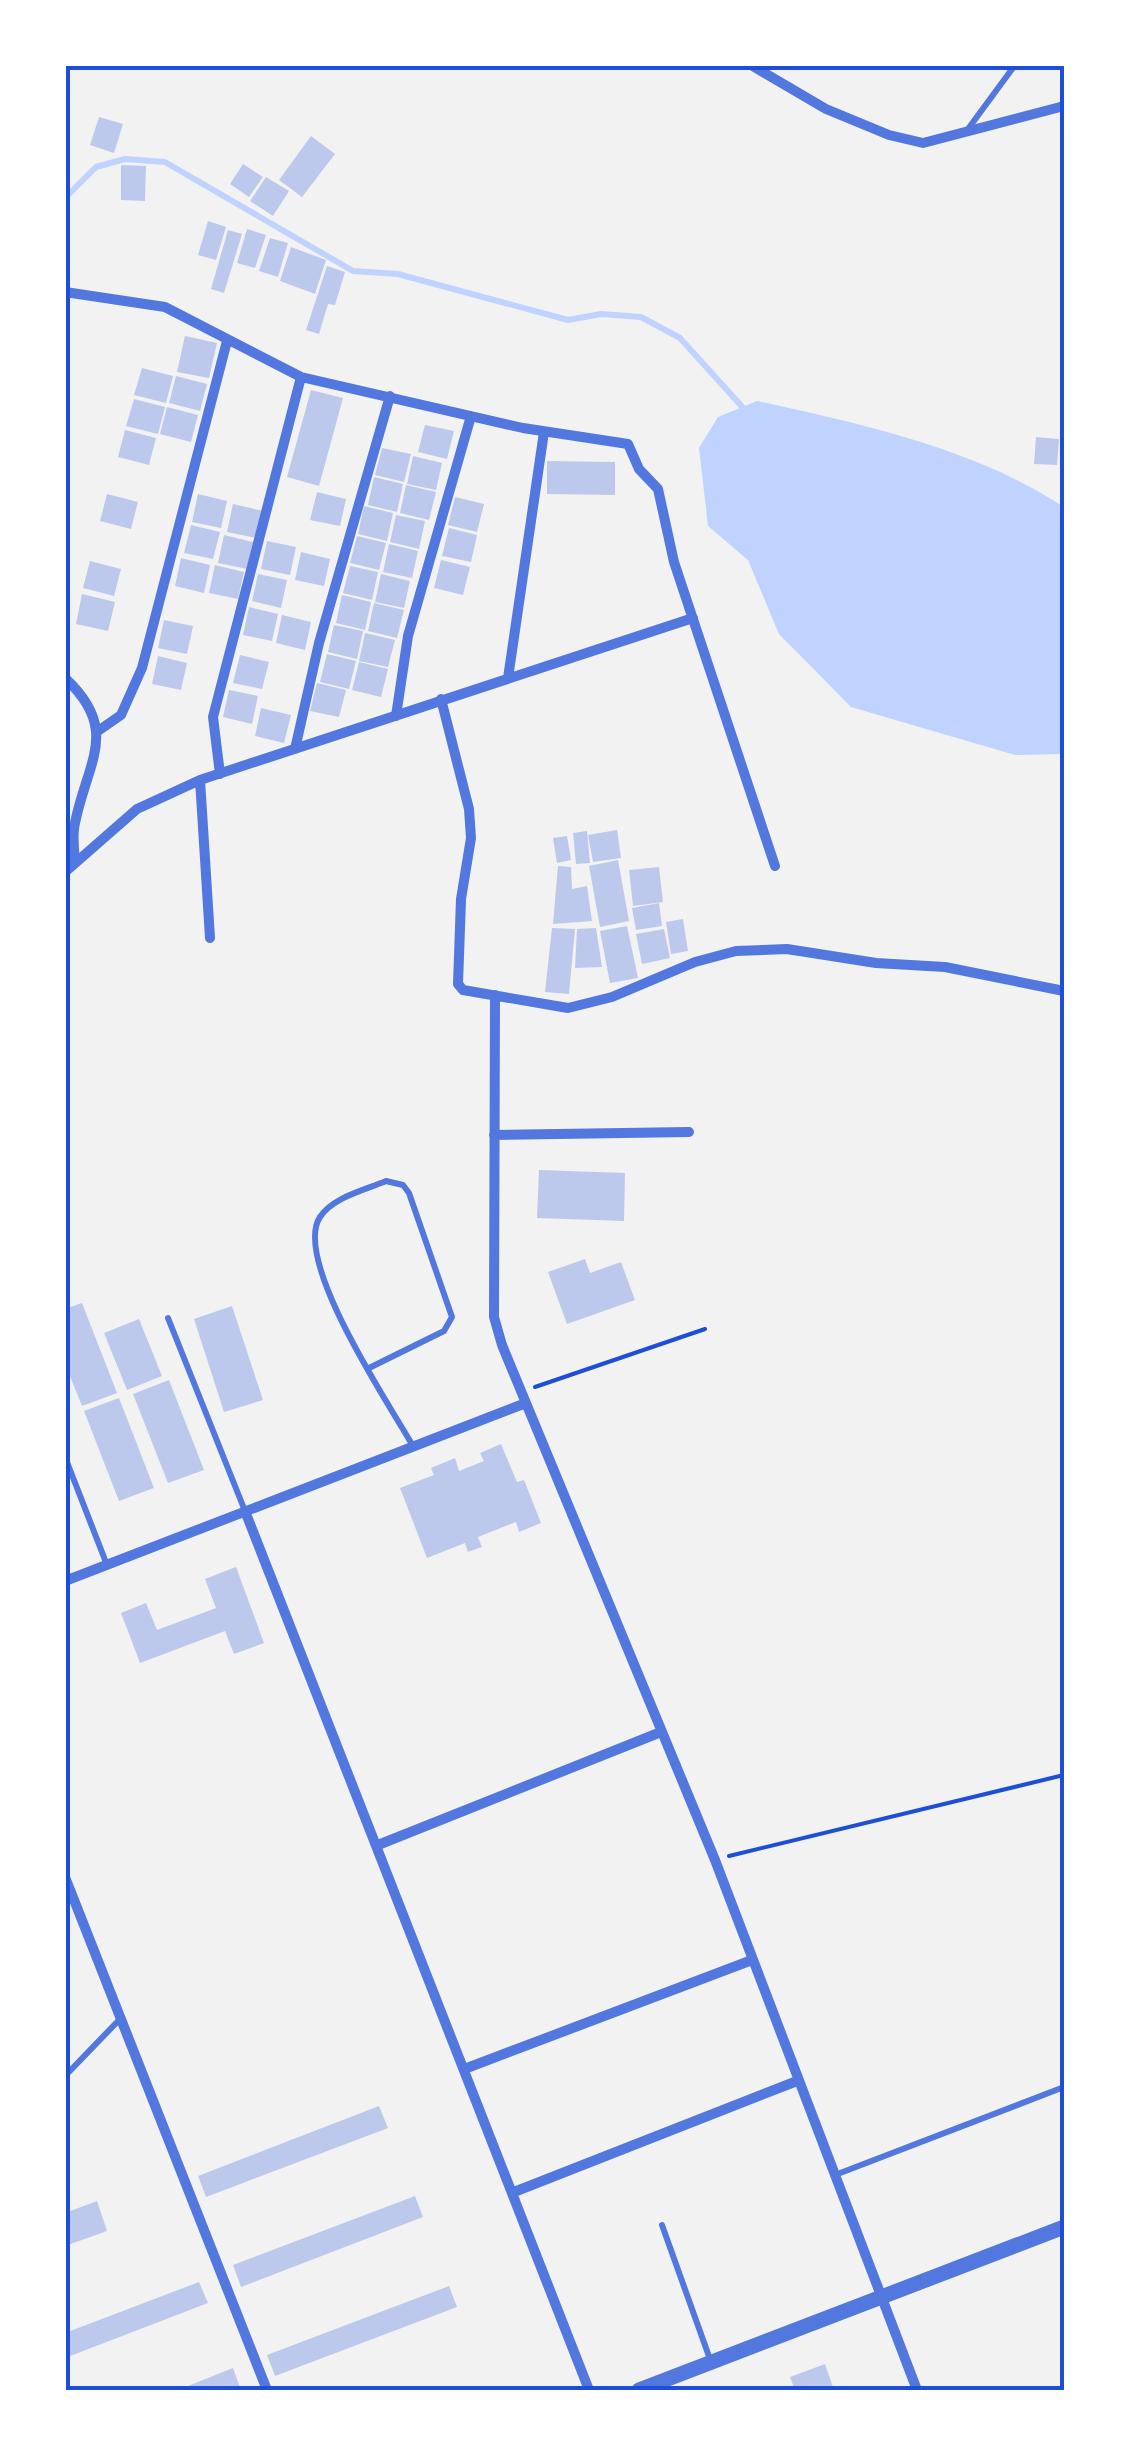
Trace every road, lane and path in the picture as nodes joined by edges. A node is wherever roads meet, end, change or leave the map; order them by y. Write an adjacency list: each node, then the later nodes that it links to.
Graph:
1 (751, 65): 4 (street)
2 (1015, 65): 4 (lane)
3 (1064, 106): 4 (street)
4 (964, 134)
5 (66, 294): 6 (street)
6 (227, 341): 7 (street); 16 (street)
7 (301, 377): 8 (street); 18 (street)
8 (390, 396): 9 (street); 17 (street)
9 (471, 416): 10 (street); 15 (street)
10 (544, 432): 11 (street); 13 (street)
11 (693, 618): 13 (street); 21 (street)
12 (65, 678): 16 (street)
13 (508, 678): 14 (street)
14 (442, 699): 15 (street); 25 (street)
15 (396, 716): 17 (street)
16 (98, 731): 20 (street)
17 (294, 749): 18 (street)
18 (220, 774): 19 (street)
19 (200, 780): 20 (street); 23 (street)
20 (75, 862): 22 (street)
21 (775, 866)
22 (65, 872)
23 (210, 938)
24 (1064, 991): 25 (street)
25 (495, 995): 27 (street)
26 (690, 1132): 27 (street)
27 (494, 1135): 31 (street)
28 (168, 1318): 34 (lane)
29 (705, 1329): 31 (path)
30 (370, 1368): 30 (lane); 32 (lane)
31 (524, 1397): 32 (street); 37 (street)
32 (413, 1446): 34 (street)
33 (65, 1457): 35 (lane)
34 (245, 1510): 35 (street); 39 (street)
35 (107, 1565): 36 (street)
36 (65, 1581)
37 (661, 1732): 39 (street); 40 (street)
38 (1064, 1775): 40 (path)
39 (378, 1846): 44 (street)
40 (715, 1860): 42 (street)
41 (65, 1877): 43 (street)
42 (752, 1960): 44 (street); 46 (street)
43 (121, 2018): 45 (lane); 54 (street)
44 (467, 2068): 49 (street)
45 (65, 2076)
46 (798, 2081): 48 (street); 49 (street)
47 (1064, 2087): 48 (lane)
48 (834, 2176): 52 (street)
49 (514, 2192): 55 (street)
50 (662, 2226): 53 (lane)
51 (1064, 2226): 52 (street)
52 (881, 2300): 53 (street); 57 (street)
53 (712, 2363): 56 (street)
54 (267, 2390)
55 (589, 2390)
56 (639, 2390)
57 (917, 2390)

